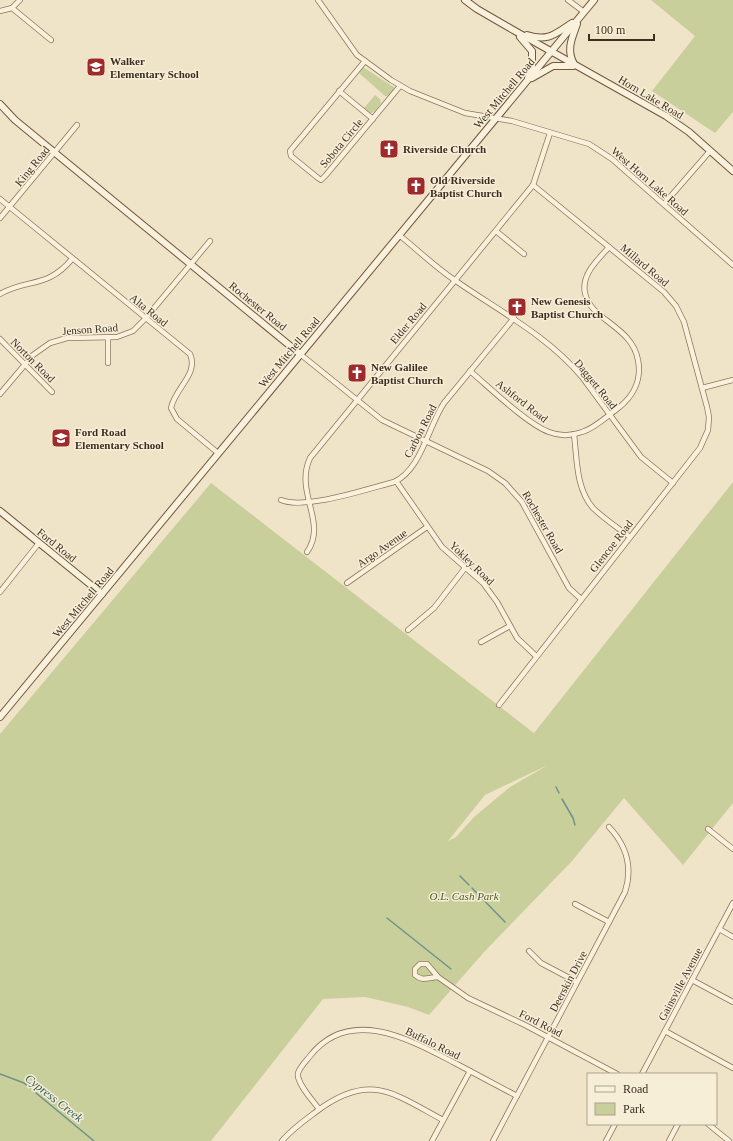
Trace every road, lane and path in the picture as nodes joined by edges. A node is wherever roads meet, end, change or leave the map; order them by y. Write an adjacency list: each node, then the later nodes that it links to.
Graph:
1 (20, 0): 6 (street)
2 (318, 0): 13 (street, West Horn Lake Road)
3 (465, 0): 10 (main road)
4 (568, 0): 8 (street)
5 (594, 0): 8 (main road, West Mitchell Road)
6 (12, 8): 7 (street); 11 (street)
7 (0, 11)
8 (584, 12): 9 (main road, West Mitchell Road)
9 (579, 18): 10 (main road); 12 (main road, West Mitchell Road); 14 (main road)
10 (515, 31): 12 (main road, Horn Lake Road); 15 (main road)
11 (51, 40)
12 (551, 52): 14 (main road, Horn Lake Road); 15 (main road, West Mitchell Road)
13 (365, 61): 16 (street, West Horn Lake Road); 17 (street, Sobota Circle)
14 (575, 66): 15 (main road); 23 (main road, Horn Lake Road)
15 (527, 81): 19 (main road, West Mitchell Road)
16 (400, 86): 19 (street, West Horn Lake Road); 20 (street, Sobota Circle)
17 (339, 91): 20 (street); 20 (street, Sobota Circle)
18 (0, 104): 24 (main road, Rochester Road)
19 (497, 117): 22 (street, West Horn Lake Road); 32 (main road, West Mitchell Road)
20 (373, 119)
21 (78, 125): 24 (street, King Road)
22 (550, 133): 26 (street, Elder Road); 28 (street, West Horn Lake Road)
23 (710, 151): 25 (main road, Horn Lake Road); 28 (street)
24 (55, 152): 29 (street, King Road); 37 (main road, Rochester Road)
25 (733, 171)
26 (533, 185): 31 (street, Elder Road); 34 (street, Millard Road)
27 (0, 199): 29 (street, Alta Road)
28 (664, 204): 38 (street, West Horn Lake Road)
29 (10, 207): 30 (street, King Road); 36 (street, Alta Road)
30 (0, 218)
31 (496, 231): 35 (street); 39 (street, Elder Road)
32 (399, 235): 39 (street, Daggett Road); 45 (main road, West Mitchell Road)
33 (210, 240): 37 (street, Jenson Road)
34 (609, 247): 50 (street, Millard Road); 54 (street, Ashford Road)
35 (524, 254)
36 (72, 259): 40 (street); 42 (street, Alta Road)
37 (191, 264): 42 (street, Jenson Road); 45 (main road, Rochester Road)
38 (733, 265)
39 (455, 281): 41 (street, Daggett Road); 53 (street, Elder Road)
40 (0, 294)
41 (514, 318): 48 (street, Carbon Road); 54 (street, Daggett Road)
42 (145, 319): 43 (street, Jenson Road); 57 (street, Alta Road)
43 (108, 338): 46 (street, Jenson Road); 47 (street)
44 (0, 340): 46 (street, Norton Road)
45 (300, 354): 53 (street, Rochester Road); 57 (main road, West Mitchell Road)
46 (25, 363): 51 (street, Norton Road); 52 (street, Jenson Road)
47 (108, 363)
48 (470, 371): 55 (street, Ashford Road); 56 (street, Carbon Road)
49 (733, 380): 50 (street)
50 (702, 388): 59 (street, Glencoe Road)
51 (52, 392)
52 (0, 394)
53 (356, 400): 56 (street, Rochester Road); 61 (street, Elder Road)
54 (610, 415): 55 (street, Ashford Road); 59 (street, Daggett Road)
55 (574, 434): 64 (street)
56 (425, 441): 58 (street, Carbon Road); 71 (street, Rochester Road)
57 (218, 453): 70 (main road, West Mitchell Road)
58 (396, 481): 61 (street, Carbon Road); 63 (street, Yokley Road)
59 (673, 483): 64 (street, Glencoe Road)
60 (281, 500): 61 (street, Carbon Road)
61 (309, 502): 66 (street, Elder Road)
62 (0, 511): 65 (main road, Ford Road)
63 (427, 527): 67 (street, Yokley Road); 68 (street, Argo Avenue)
64 (630, 538): 71 (street, Glencoe Road)
65 (39, 543): 69 (street); 70 (main road, Ford Road)
66 (307, 552)
67 (465, 568): 72 (street, Yokley Road); 73 (street)
68 (347, 583)
69 (0, 592)
70 (102, 594): 77 (main road, West Mitchell Road)
71 (581, 599): 75 (street, Glencoe Road)
72 (510, 626): 74 (street); 75 (street, Yokley Road)
73 (408, 630)
74 (481, 642)
75 (536, 656): 76 (street, Glencoe Road)
76 (499, 705)
77 (0, 717)
78 (609, 826): 83 (street, Deerskin Drive)
79 (708, 829): 80 (street)
80 (733, 849)
81 (733, 903): 84 (street, Gainsville Avenue)
82 (575, 904): 83 (street)
83 (610, 922): 89 (street, Deerskin Drive)
84 (719, 929): 85 (street); 88 (street, Gainsville Avenue)
85 (733, 937)
86 (529, 951): 89 (street)
87 (438, 977): 87 (street, Ford Road); 92 (street, Ford Road)
88 (692, 980): 90 (street); 91 (street, Gainsville Avenue)
89 (577, 982): 92 (street, Deerskin Drive)
90 (733, 1002)
91 (665, 1031): 93 (street); 96 (street, Gainsville Avenue)
92 (548, 1037): 95 (street, Ford Road); 97 (street, Deerskin Drive)
93 (733, 1068)
94 (470, 1071): 97 (street, Buffalo Road); 98 (street, Buffalo Road); 99 (street)
95 (615, 1073)
96 (643, 1073)
97 (517, 1096): 105 (street, Deerskin Drive)
98 (319, 1110): 99 (street); 103 (street)
99 (443, 1120): 104 (street)
100 (615, 1125): 106 (street)
101 (677, 1125): 107 (street)
102 (709, 1125): 108 (street)
103 (282, 1141)
104 (432, 1141)
105 (493, 1141)
106 (606, 1141)
107 (669, 1141)
108 (730, 1141)

